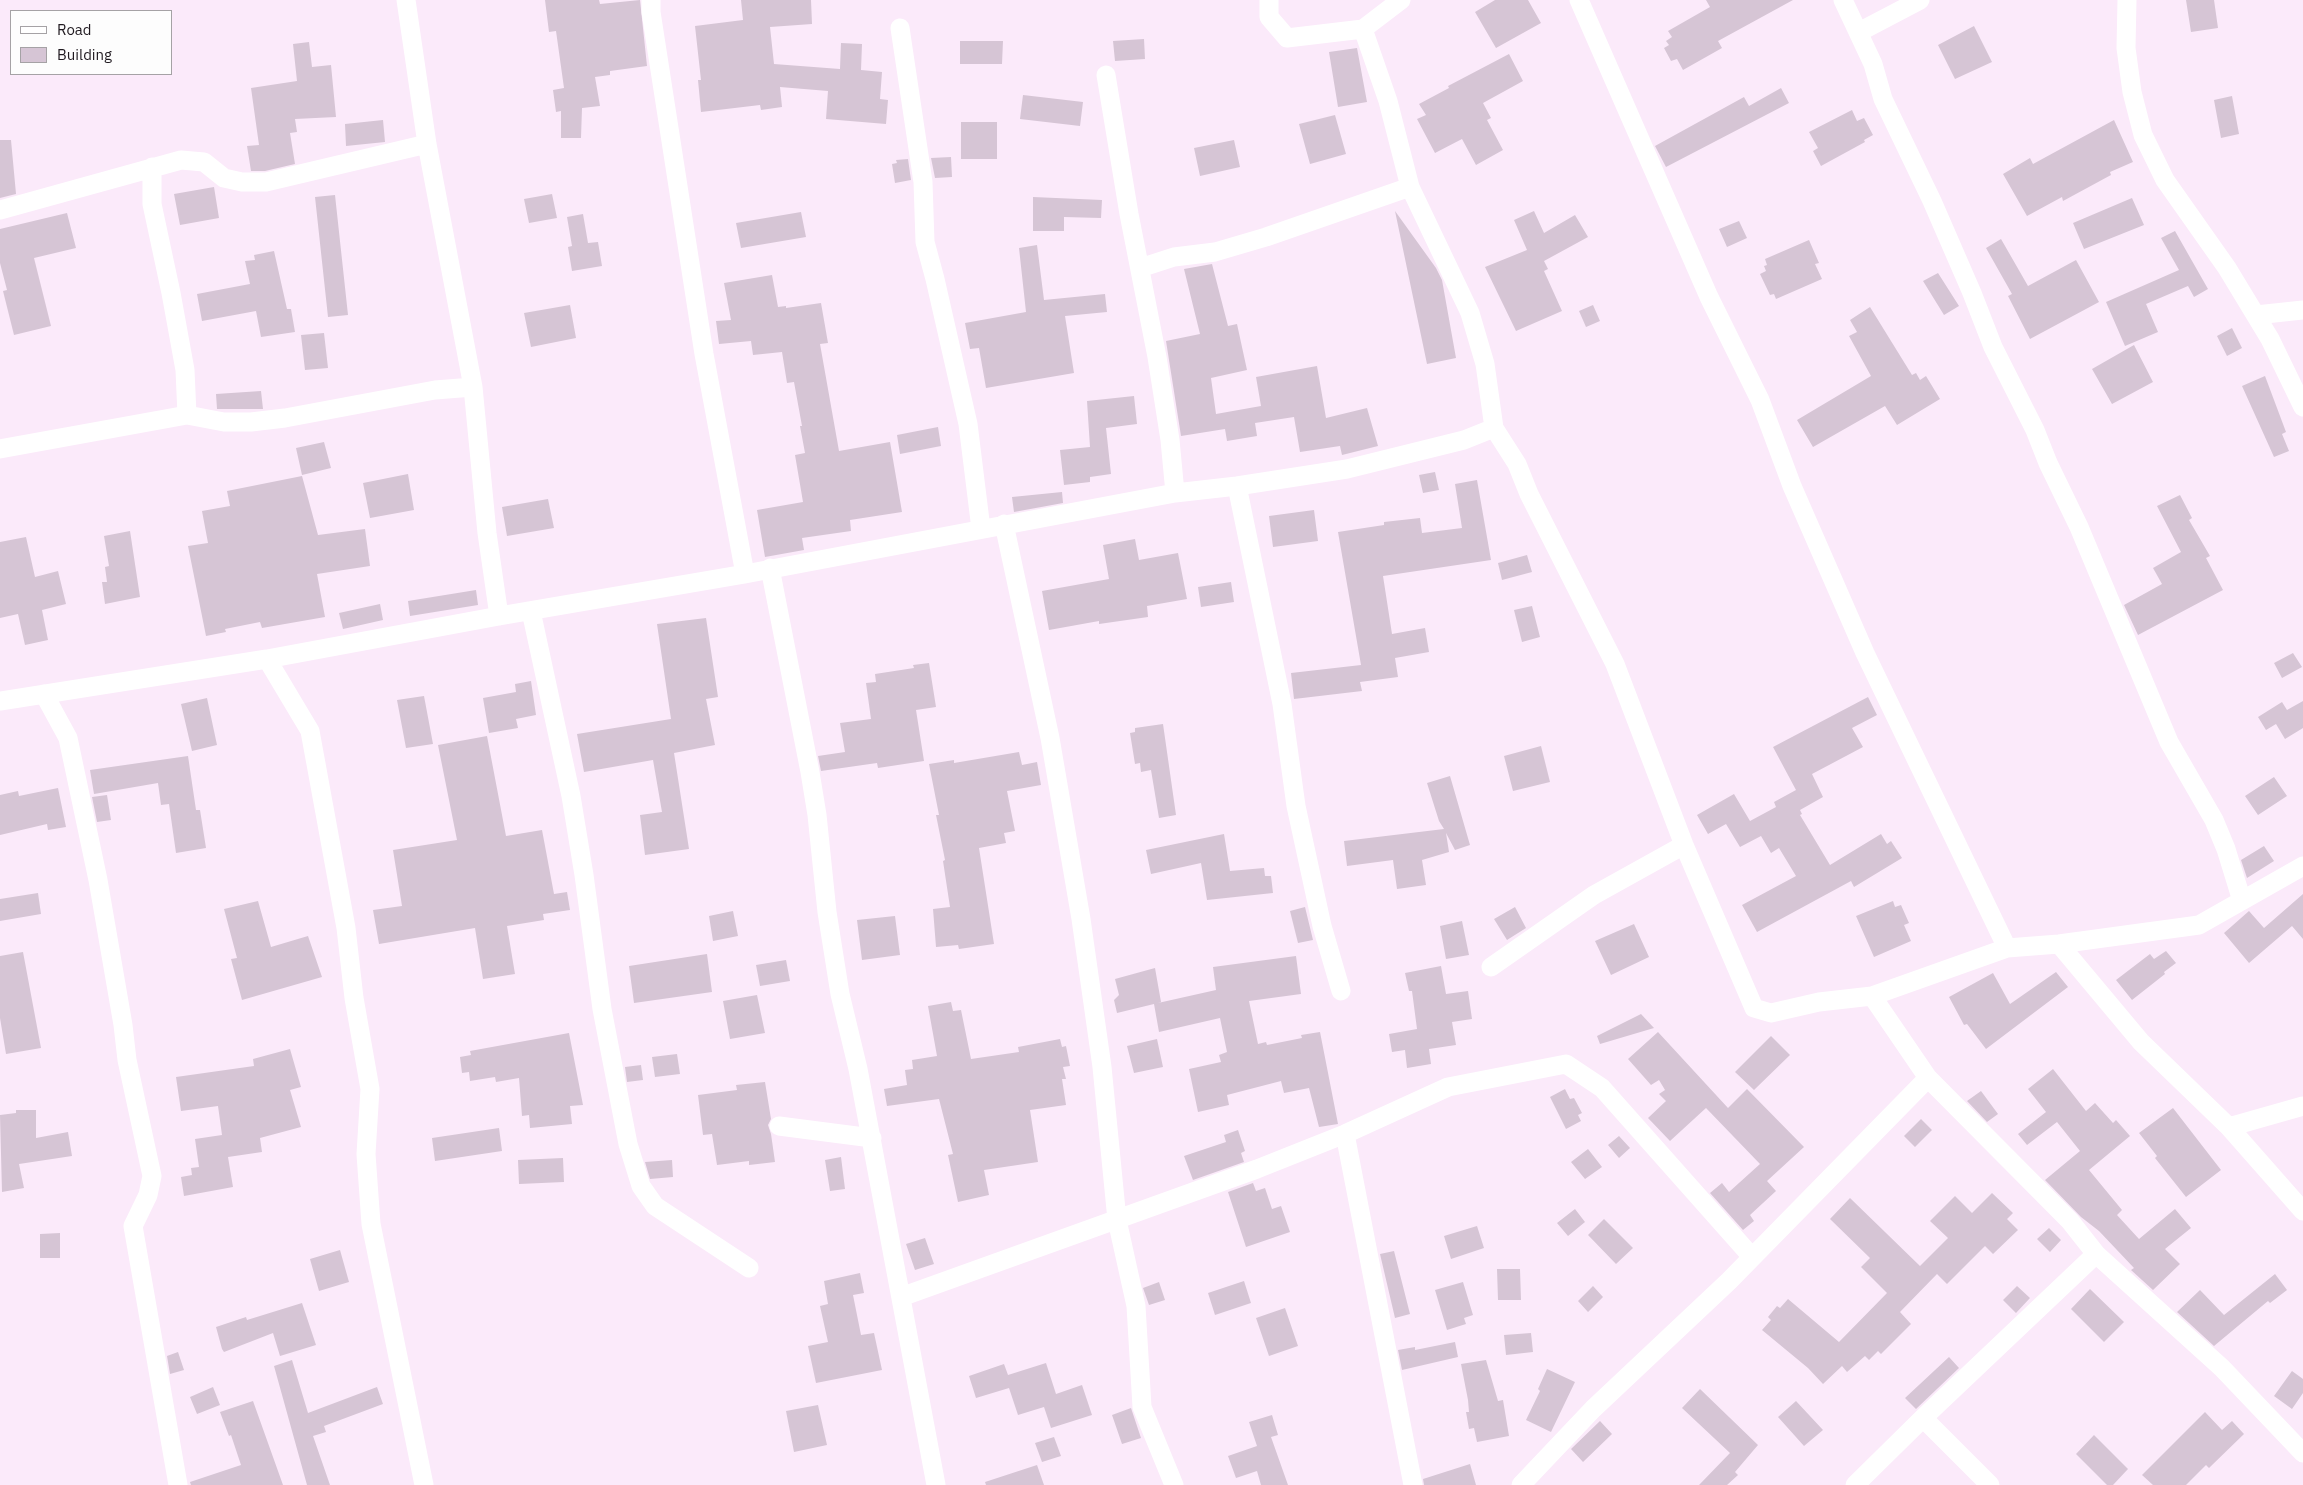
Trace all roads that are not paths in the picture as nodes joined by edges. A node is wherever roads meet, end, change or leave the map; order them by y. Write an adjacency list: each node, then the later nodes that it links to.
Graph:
1 (406, 0): 13 (street)
2 (651, 0): 30 (street)
3 (1269, 0): 10 (street)
4 (1401, 0): 10 (street)
5 (1579, 0): 40 (street)
6 (1843, 0): 11 (street)
7 (1920, 0): 11 (street)
8 (2127, 0): 19 (street)
9 (900, 28): 28 (street)
10 (1363, 29): 15 (street)
11 (1859, 32): 38 (street)
12 (1106, 76): 17 (street)
13 (427, 144): 14 (street); 20 (street)
14 (152, 167): 16 (street); 22 (street)
15 (1410, 187): 17 (street); 23 (street)
16 (0, 210)
17 (1140, 268): 26 (street)
18 (2303, 310): 19 (street)
19 (2256, 315): 21 (street)
20 (473, 387): 22 (street); 32 (street)
21 (2303, 407)
22 (187, 416): 24 (street)
23 (1494, 428): 25 (street); 36 (street)
24 (0, 449)
25 (1237, 486): 26 (street); 42 (street)
26 (1175, 492): 27 (street)
27 (1004, 524): 28 (street); 51 (street)
28 (981, 529): 29 (street)
29 (770, 568): 30 (street); 49 (street)
30 (745, 574): 31 (street)
31 (531, 611): 32 (street); 54 (street)
32 (499, 616): 33 (street)
33 (267, 660): 34 (street); 60 (street)
34 (44, 694): 35 (street); 59 (street)
35 (0, 701)
36 (1684, 845): 41 (street); 43 (street)
37 (2303, 866): 38 (street)
38 (2242, 901): 39 (street)
39 (2059, 944): 40 (street); 47 (street)
40 (2007, 948): 43 (street)
41 (1491, 967)
42 (1342, 991)
43 (1872, 996): 44 (street)
44 (1928, 1078): 52 (street); 53 (street)
45 (2303, 1106): 47 (street)
46 (779, 1126): 49 (street)
47 (2229, 1127): 50 (street)
48 (1346, 1134): 51 (street); 53 (street); 63 (street)
49 (872, 1138): 55 (street)
50 (2303, 1211)
51 (1117, 1220): 55 (street); 62 (street)
52 (2096, 1254): 56 (street); 57 (street)
53 (1752, 1257): 58 (street)
54 (749, 1268)
55 (901, 1298): 61 (street)
56 (1923, 1418): 64 (street); 65 (street)
57 (2303, 1454)
58 (1522, 1484)
59 (178, 1485)
60 (424, 1485)
61 (936, 1485)
62 (1174, 1485)
63 (1413, 1485)
64 (1855, 1485)
65 (1990, 1485)

